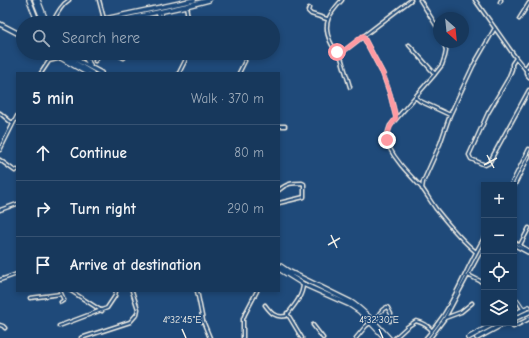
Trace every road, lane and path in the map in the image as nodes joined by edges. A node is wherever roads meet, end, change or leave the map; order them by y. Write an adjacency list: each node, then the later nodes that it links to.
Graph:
1 (30, 0): 17 (main road)
2 (35, 0): 18 (main road)
3 (38, 0): 19 (main road)
4 (69, 0): 12 (street)
5 (99, 0): 21 (street)
6 (194, 0): 22 (main road)
7 (209, 0): 14 (main road)
8 (342, 0): 26 (street)
9 (411, 0): 32 (street)
10 (420, 0): 28 (street)
11 (475, 0): 30 (street)
12 (66, 1): 20 (street)
13 (529, 3): 27 (street)
14 (186, 6): 16 (main road); 25 (street)
15 (309, 8): 26 (street)
16 (159, 12): 23 (main road); 24 (street)
17 (36, 16)
18 (41, 16)
19 (44, 16)
20 (56, 16)
21 (103, 16)
22 (118, 16)
23 (140, 16)
24 (159, 16)
25 (188, 16)
26 (327, 19): 35 (street)
27 (519, 19)
28 (433, 21)
29 (0, 24): 31 (main road)
30 (495, 28): 36 (street); 62 (street)
31 (16, 32)
32 (363, 36): 35 (street); 64 (street)
33 (409, 45): 56 (street)
34 (445, 48): 56 (street)
35 (340, 54): 58 (street)
36 (516, 58): 47 (street); 59 (street)
37 (66, 60): 49 (main road)
38 (70, 60): 50 (main road)
39 (77, 60): 51 (main road)
40 (82, 60): 46 (main road)
41 (87, 60): 46 (main road)
42 (185, 60): 53 (street)
43 (48, 61): 48 (street)
44 (245, 61): 54 (street)
45 (529, 64): 47 (street)
46 (90, 65): 52 (main road)
47 (526, 70): 55 (street); 57 (street)
48 (42, 72)
49 (85, 72)
50 (90, 72)
51 (98, 72)
52 (102, 72)
53 (180, 72)
54 (240, 72)
55 (529, 72)
56 (435, 74): 60 (street)
57 (529, 77)
58 (350, 87)
59 (529, 90)
60 (415, 97): 62 (street); 64 (street)
61 (0, 113): 65 (street)
62 (450, 115): 73 (street)
63 (16, 118): 65 (street)
64 (396, 118): 76 (street)
65 (13, 124): 69 (street)
66 (280, 126): 67 (street)
67 (285, 126)
68 (529, 149): 74 (street)
69 (0, 150)
70 (529, 156): 75 (street)
71 (0, 160): 72 (street)
72 (16, 170)
73 (424, 182): 76 (street); 78 (street)
74 (515, 182)
75 (515, 182)
76 (418, 184): 78 (street)
77 (280, 189): 79 (street)
78 (422, 189): 88 (street)
79 (280, 203)
80 (16, 204): 81 (street)
81 (0, 210)
82 (529, 228): 85 (street)
83 (481, 243): 88 (street)
84 (517, 244): 85 (street)
85 (520, 245): 89 (street)
86 (517, 246): 89 (street)
87 (481, 251): 93 (street)
88 (476, 252): 126 (street)
89 (529, 252)
90 (280, 266): 118 (main road)
91 (280, 270): 96 (main road)
92 (16, 274): 94 (street)
93 (468, 275): 95 (street); 114 (street)
94 (0, 280)
95 (481, 282)
96 (303, 284): 112 (street); 118 (main road)
97 (61, 292): 103 (street); 105 (street)
98 (73, 292): 110 (street)
99 (116, 292): 110 (street)
100 (132, 292): 129 (street)
101 (197, 292): 130 (street)
102 (256, 292): 131 (street)
103 (30, 298)
104 (517, 300): 109 (street)
105 (61, 302)
106 (472, 303): 114 (street)
107 (265, 305): 112 (street)
108 (529, 307): 109 (main road)
109 (523, 310): 113 (main road)
110 (102, 311): 121 (street)
111 (529, 312): 115 (main road)
112 (287, 313): 127 (street)
113 (517, 313)
114 (445, 318): 138 (street)
115 (517, 318)
116 (529, 319): 124 (street)
117 (390, 321): 118 (street)
118 (373, 322): 133 (street); 134 (main road); 135 (main road)
119 (0, 325): 125 (street)
120 (313, 325): 132 (street)
121 (59, 326)
122 (491, 326): 128 (main road)
123 (499, 326): 128 (main road)
124 (513, 327)
125 (5, 328)
126 (432, 331): 136 (street); 137 (street)
127 (300, 337)
128 (477, 337): 139 (main road)
129 (81, 338)
130 (210, 338)
131 (243, 338)
132 (323, 338)
133 (356, 338)
134 (384, 338)
135 (389, 338)
136 (395, 338)
137 (426, 338)
138 (430, 338)
139 (469, 338)

